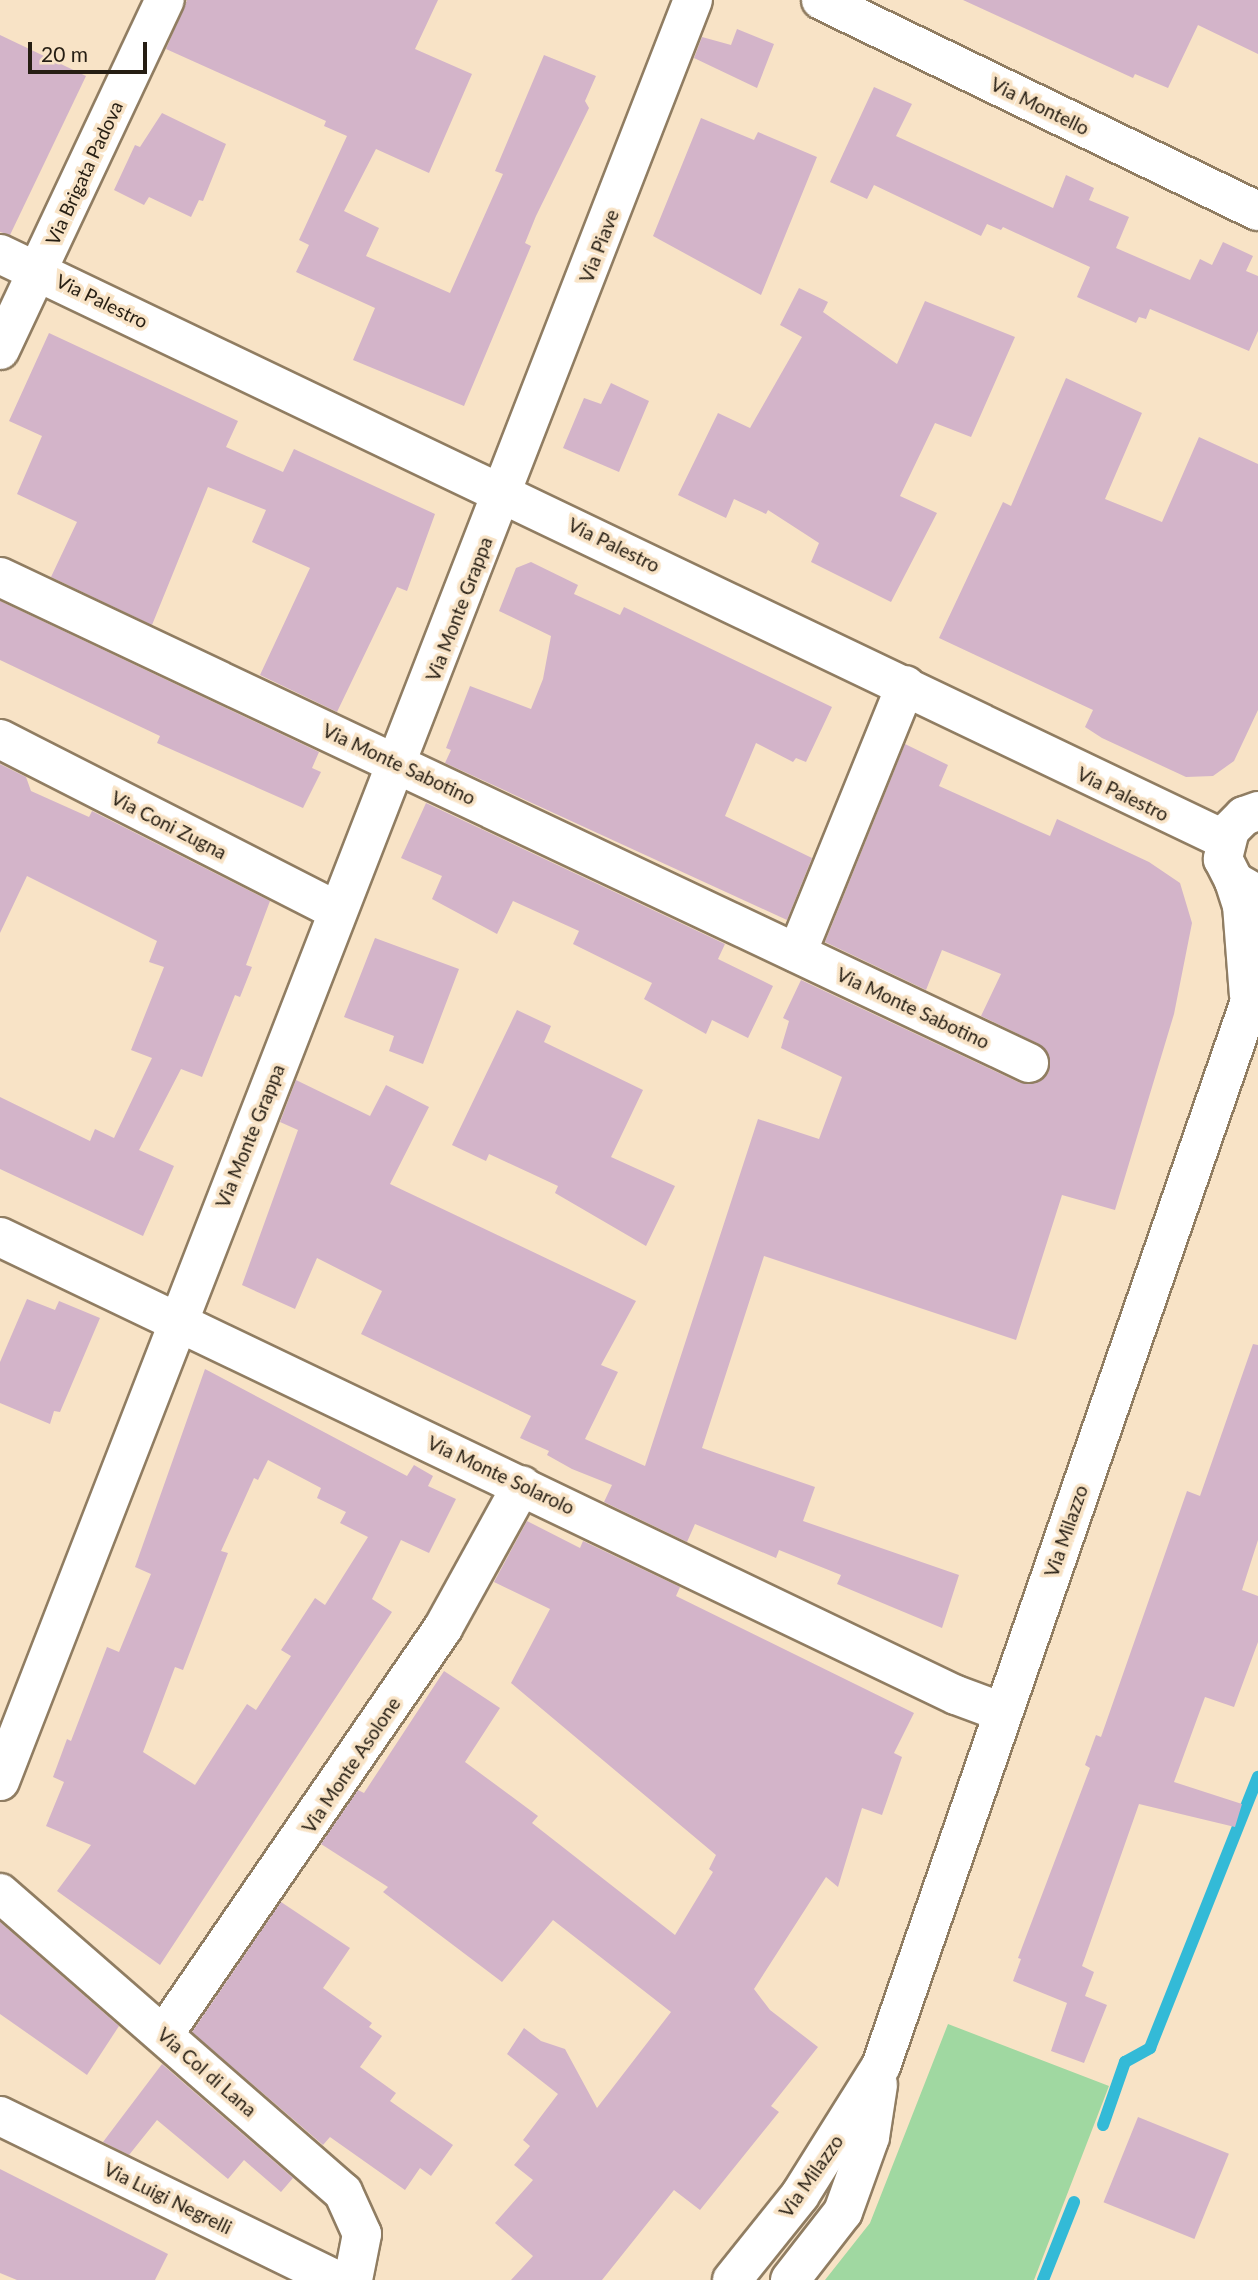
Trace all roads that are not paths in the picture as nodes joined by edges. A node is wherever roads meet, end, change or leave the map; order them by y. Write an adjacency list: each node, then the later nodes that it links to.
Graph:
1 (693, 0): 8 (street, Via Piave)
2 (821, 0): 4 (street, Via Montello)
3 (162, 1): 6 (street, Via Brigata Padova)
4 (1258, 211)
5 (0, 254): 6 (street, Via Palestro)
6 (39, 271): 7 (street, Via Brigata Padova); 8 (street, Via Palestro)
7 (0, 350)
8 (505, 492): 10 (street, Via Palestro); 12 (street, Via Monte Grappa)
9 (0, 577): 12 (street, Via Monte Sabotino)
10 (906, 685): 14 (street, Via Palestro); 17 (street)
11 (0, 739): 16 (street, Via Coni Zugna)
12 (398, 763): 16 (street, Via Monte Grappa); 17 (street, Via Monte Sabotino)
13 (1257, 810): 14 (street)
14 (1225, 840): 15 (street)
15 (1246, 888): 18 (street, Via Milazzo)
16 (338, 911): 21 (street, Via Monte Grappa)
17 (797, 953): 19 (street, Via Monte Sabotino)
18 (1254, 986): 23 (street, Via Milazzo)
19 (1029, 1063)
20 (0, 1237): 21 (street, Via Monte Solarolo)
21 (176, 1321): 22 (street, Via Monte Solarolo); 24 (street, Via Monte Grappa)
22 (522, 1485): 23 (street, Via Monte Solarolo); 26 (street, Via Monte Asolone)
23 (1002, 1712): 27 (street, Via Milazzo)
24 (0, 1781)
25 (0, 1893): 26 (street, Via Col di Lana)
26 (164, 2034): 30 (street, Via Col di Lana)
27 (881, 2066): 31 (street, Via Milazzo); 32 (street, Via Milazzo)
28 (0, 2116): 29 (street, Via Luigi Negrelli)
29 (336, 2280)
30 (353, 2280)
31 (732, 2280)
32 (790, 2280)

